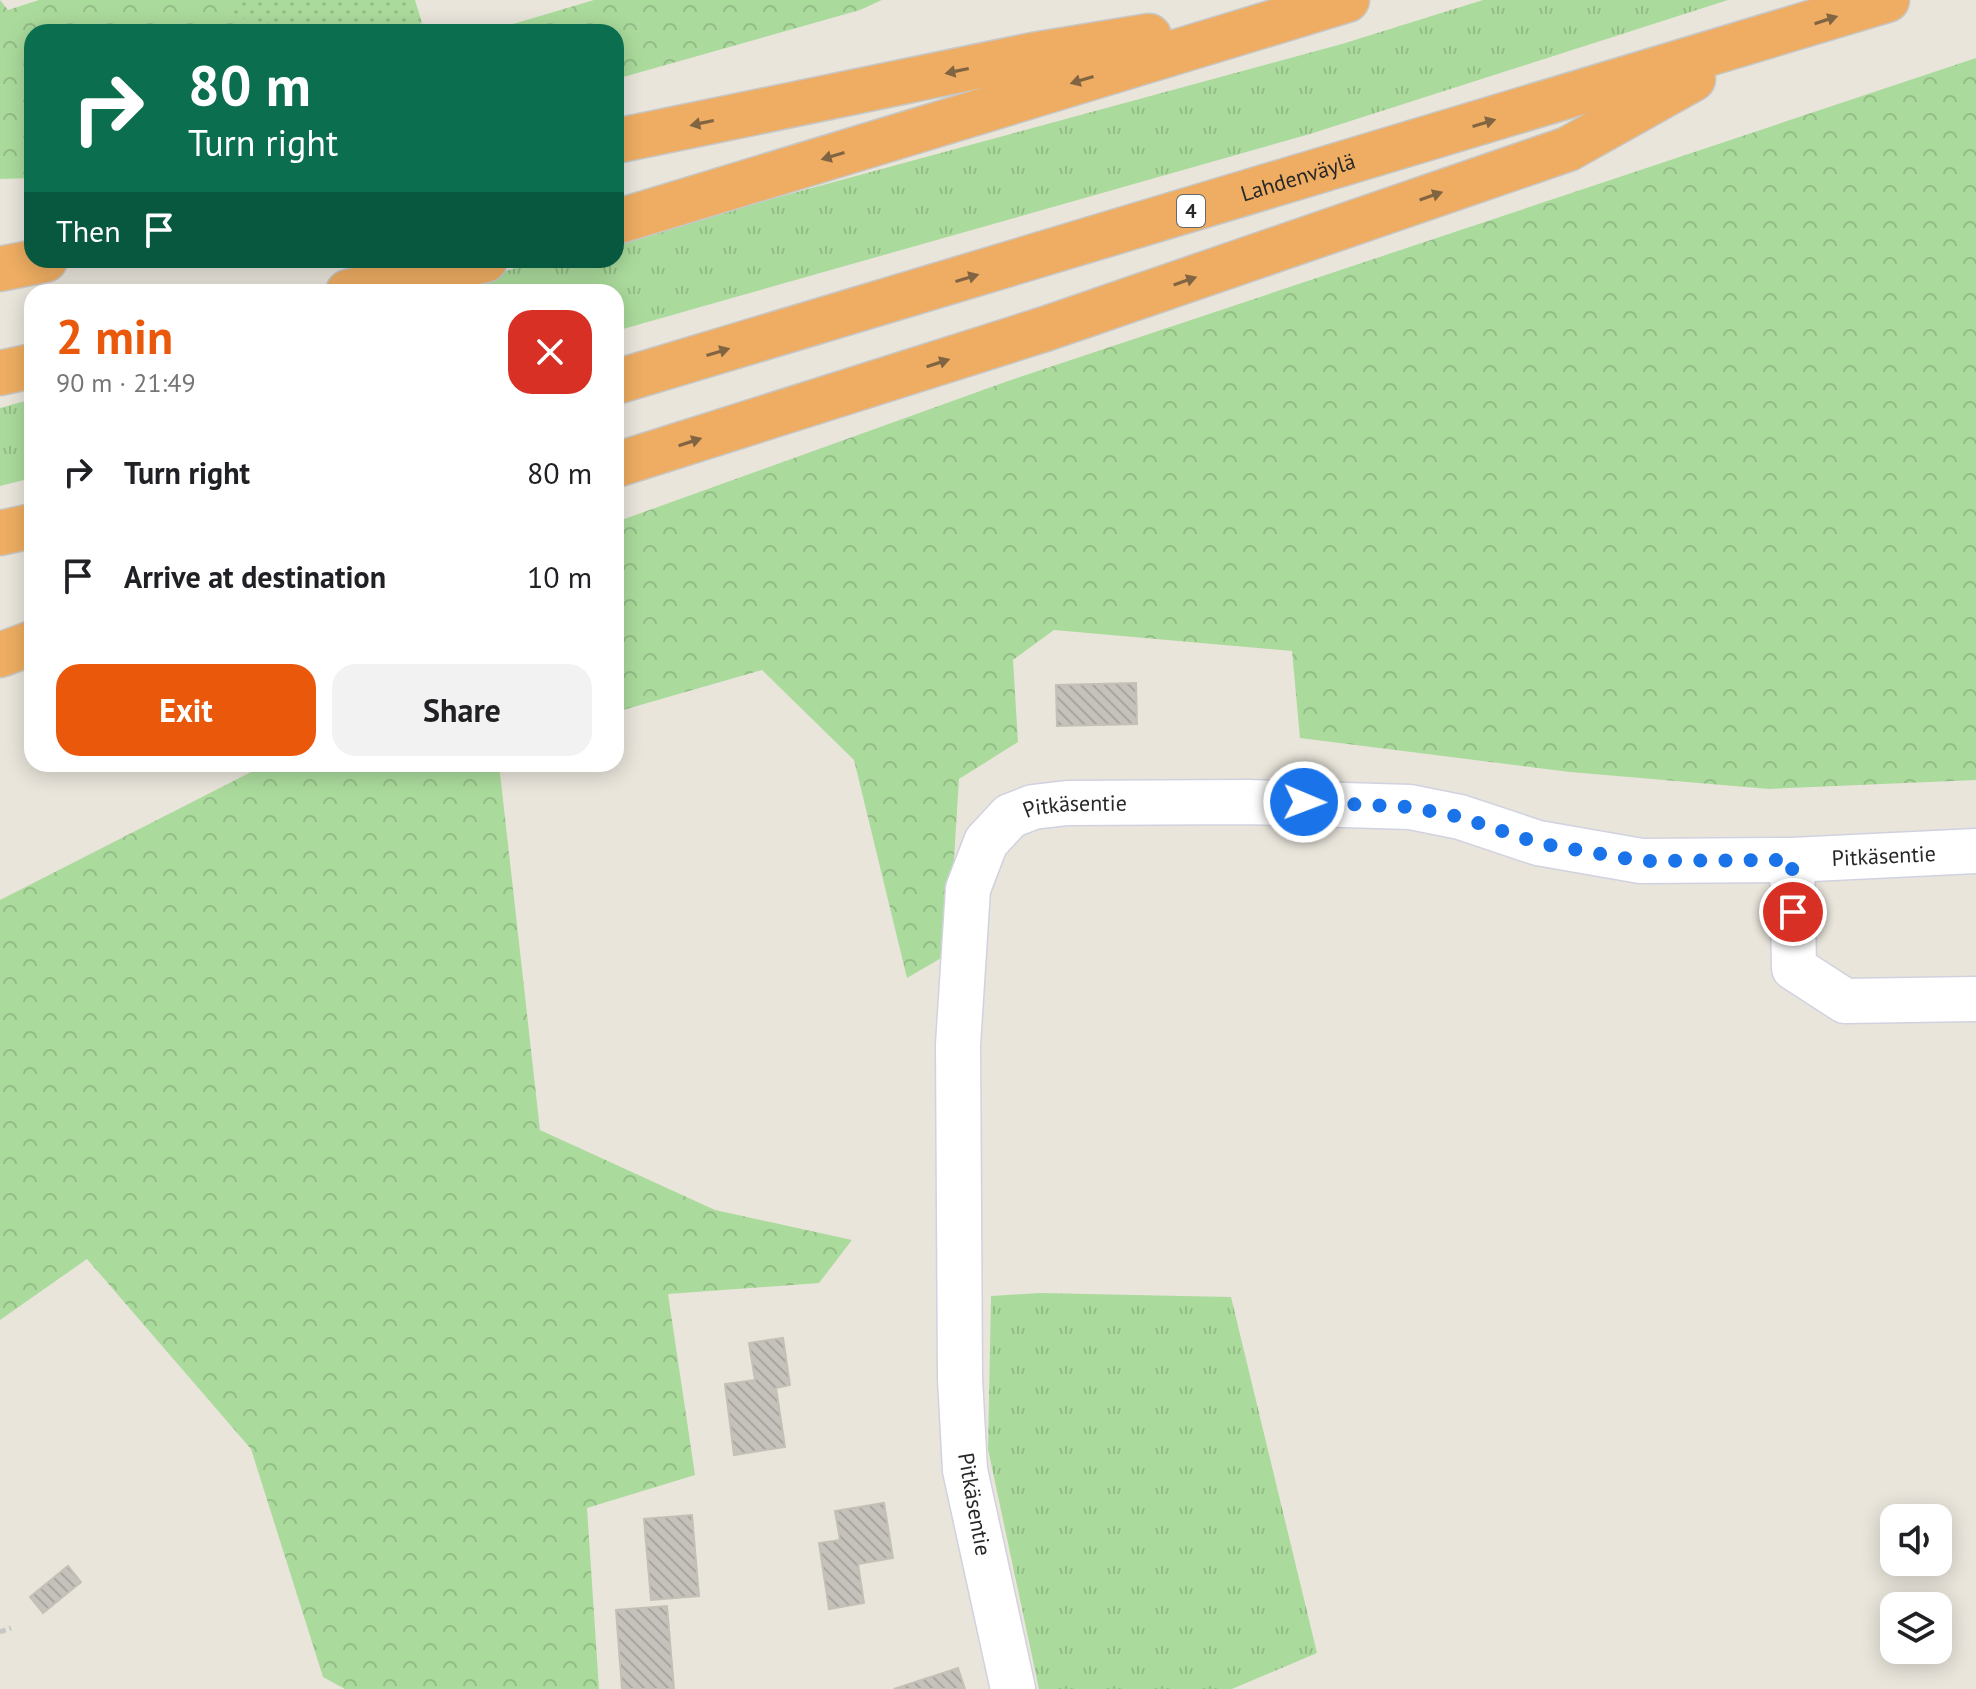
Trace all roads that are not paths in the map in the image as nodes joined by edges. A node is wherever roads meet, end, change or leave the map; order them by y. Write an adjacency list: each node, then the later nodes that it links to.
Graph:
1 (1887, 0): 3 (highway, Lahdenväylä / 4, one-way to 1)
2 (1332, 5): 4 (highway, one-way to 4); 5 (highway, one-way to 5)
3 (1765, 39): 12 (highway, Lahdenväylä / 4, one-way to 3); 13 (highway, one-way to 3)
4 (624, 139)
5 (624, 220)
6 (24, 264): 8 (highway)
7 (451, 268): 9 (highway)
8 (0, 269)
9 (382, 284)
10 (24, 368): 11 (highway)
11 (0, 373)
12 (624, 380)
13 (624, 462)
14 (24, 528): 15 (highway)
15 (0, 533)
16 (24, 644): 17 (highway)
17 (0, 652)
18 (1976, 851): 19 (street, Pitkäsentie)
19 (1792, 860): 20 (street); 21 (street, Pitkäsentie)
20 (1976, 999)
21 (1013, 1689)

